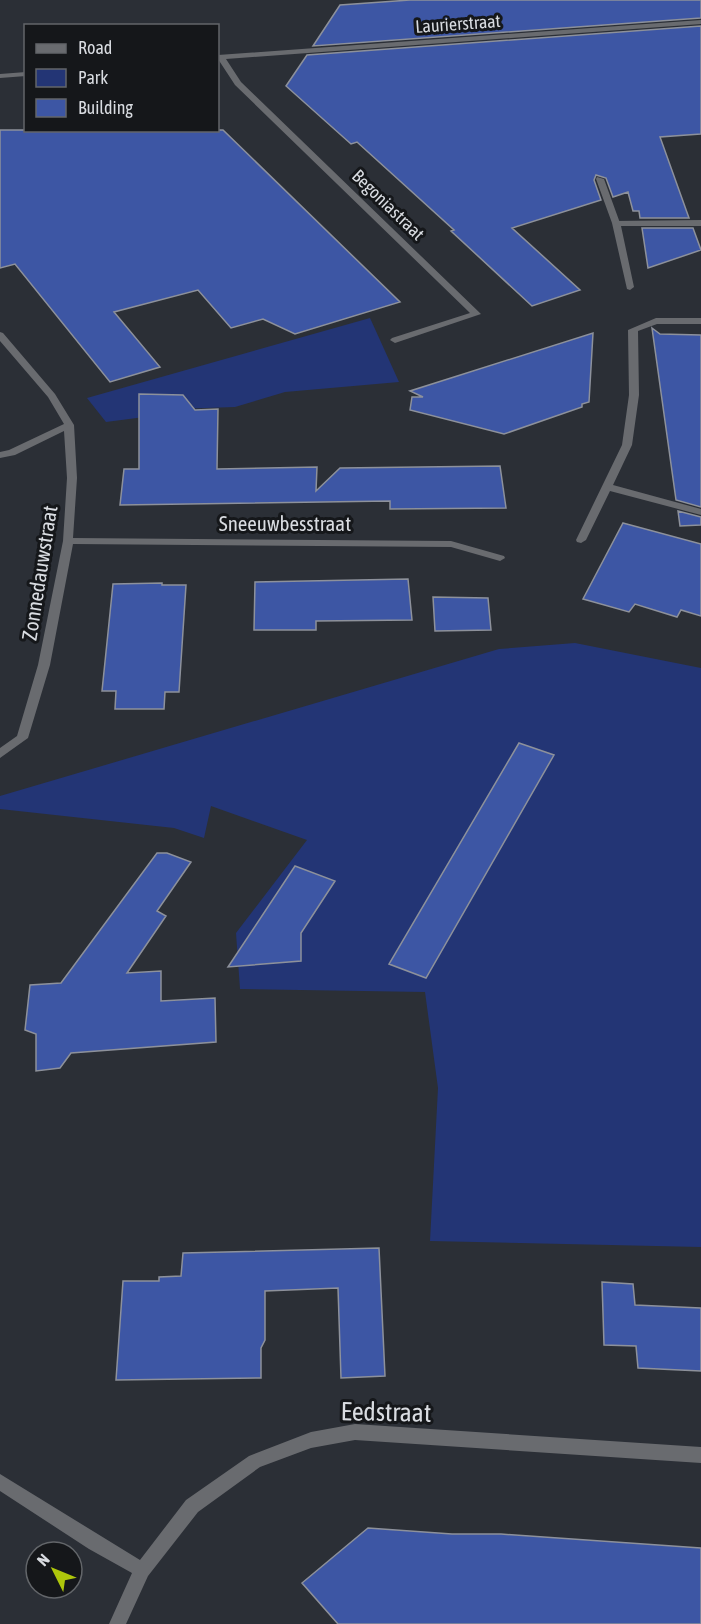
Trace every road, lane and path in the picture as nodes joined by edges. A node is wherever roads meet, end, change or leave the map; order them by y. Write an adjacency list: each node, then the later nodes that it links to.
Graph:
1 (701, 22): 2 (street, Laurierstraat)
2 (219, 57): 11 (street, Begoniastraat)
3 (24, 74): 4 (street)
4 (0, 76)
5 (600, 178): 6 (street)
6 (616, 223): 7 (street); 8 (street)
7 (701, 224)
8 (630, 287)
9 (701, 321): 14 (street)
10 (0, 335): 12 (street, Zonnedauwstraat)
11 (395, 340)
12 (69, 425): 13 (street); 17 (street, Zonnedauwstraat)
13 (0, 455)
14 (607, 487): 15 (street); 16 (street)
15 (701, 512)
16 (581, 540)
17 (68, 542): 18 (street, Sneeuwbesstraat); 19 (street, Zonnedauwstraat)
18 (500, 558)
19 (0, 754)
20 (701, 1455): 22 (street, Eedstraat)
21 (0, 1482): 22 (street)
22 (142, 1570): 23 (street, Eedstraat)
23 (117, 1624)

